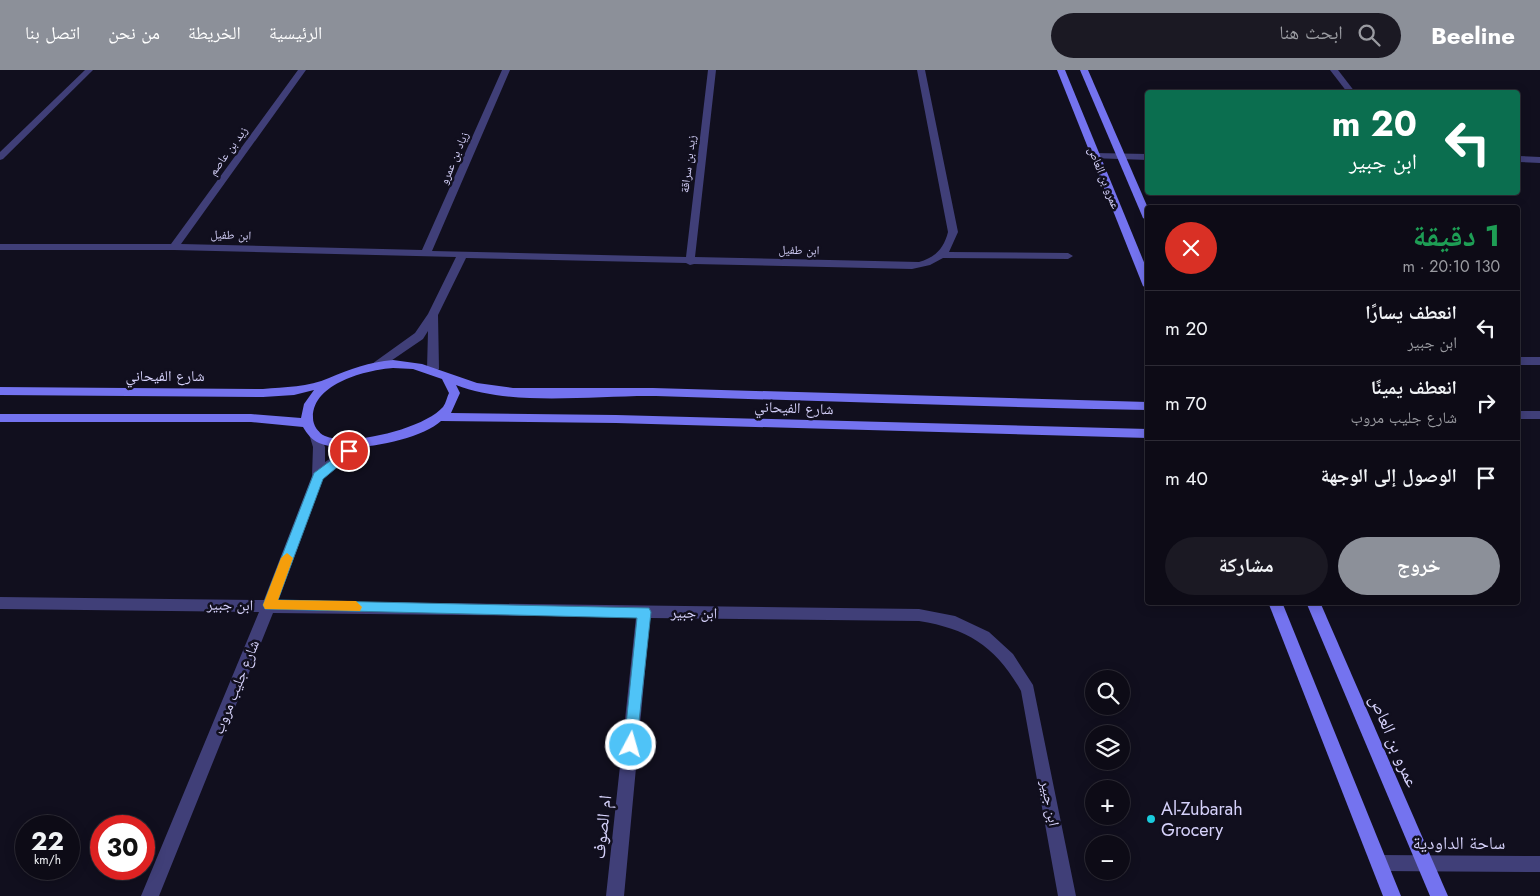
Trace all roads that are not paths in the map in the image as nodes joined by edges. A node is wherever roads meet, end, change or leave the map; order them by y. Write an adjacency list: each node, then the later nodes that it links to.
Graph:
1 (89, 70): 12 (street)
2 (302, 70): 18 (street, زيد بن عاصم)
3 (506, 70): 19 (street, زياد بن عمرو)
4 (712, 70): 23 (street, زيد بن سراقة)
5 (921, 70): 20 (street)
6 (1060, 70): 10 (street, عمرو بن العاص)
7 (1084, 70): 11 (street, عمرو بن العاص)
8 (1334, 70): 9 (street)
9 (1349, 90)
10 (1094, 156): 11 (street); 24 (street, عمرو بن العاص)
11 (1120, 156): 13 (street); 16 (street, عمرو بن العاص)
12 (0, 157)
13 (1145, 157)
14 (1520, 160): 15 (street)
15 (1540, 160)
16 (1145, 211)
17 (0, 246): 18 (street, ابن طفيل)
18 (174, 247): 19 (street, ابن طفيل)
19 (425, 255): 21 (street, ابن طفيل)
20 (942, 255): 22 (street); 23 (street, ابن طفيل)
21 (462, 256): 23 (street, ابن طفيل); 25 (street)
22 (1068, 256)
23 (690, 262)
24 (1145, 279)
25 (433, 315): 28 (street); 29 (street)
26 (1520, 361): 27 (street)
27 (1540, 361)
28 (375, 366): 29 (street, شارع الفيحاني); 31 (street, شارع الفيحاني)
29 (433, 369): 30 (street, شارع الفيحاني)
30 (446, 375): 34 (street, شارع الفيحاني); 38 (street)
31 (329, 383): 32 (street, شارع الفيحاني); 40 (street)
32 (0, 391)
33 (1145, 398): 34 (street)
34 (1126, 406): 35 (street, شارع الفيحاني)
35 (1145, 406)
36 (1520, 415): 37 (street)
37 (1540, 416)
38 (440, 417): 42 (street, شارع الفيحاني); 43 (street)
39 (0, 418): 40 (street)
40 (307, 423): 41 (street)
41 (315, 434): 43 (street); 44 (street, شارع جليب مروب)
42 (1145, 434)
43 (366, 441): 44 (street, شارع جليب مروب)
44 (318, 476): 46 (street, شارع جليب مروب)
45 (0, 603): 46 (street, ابن جبير)
46 (270, 605): 49 (street, ابن جبير); 53 (street, شارع جليب مروب)
47 (1276, 605): 50 (street)
48 (1314, 605): 51 (street, عمرو بن العاص)
49 (644, 612): 54 (street, ام الصوف); 55 (street, ابن جبير)
50 (1378, 863): 51 (street, ساحة الداودية); 56 (street)
51 (1425, 863): 52 (street, ساحة الداودية); 57 (street, عمرو بن العاص)
52 (1540, 864)
53 (150, 896)
54 (615, 896)
55 (1067, 896)
56 (1392, 896)
57 (1439, 896)

